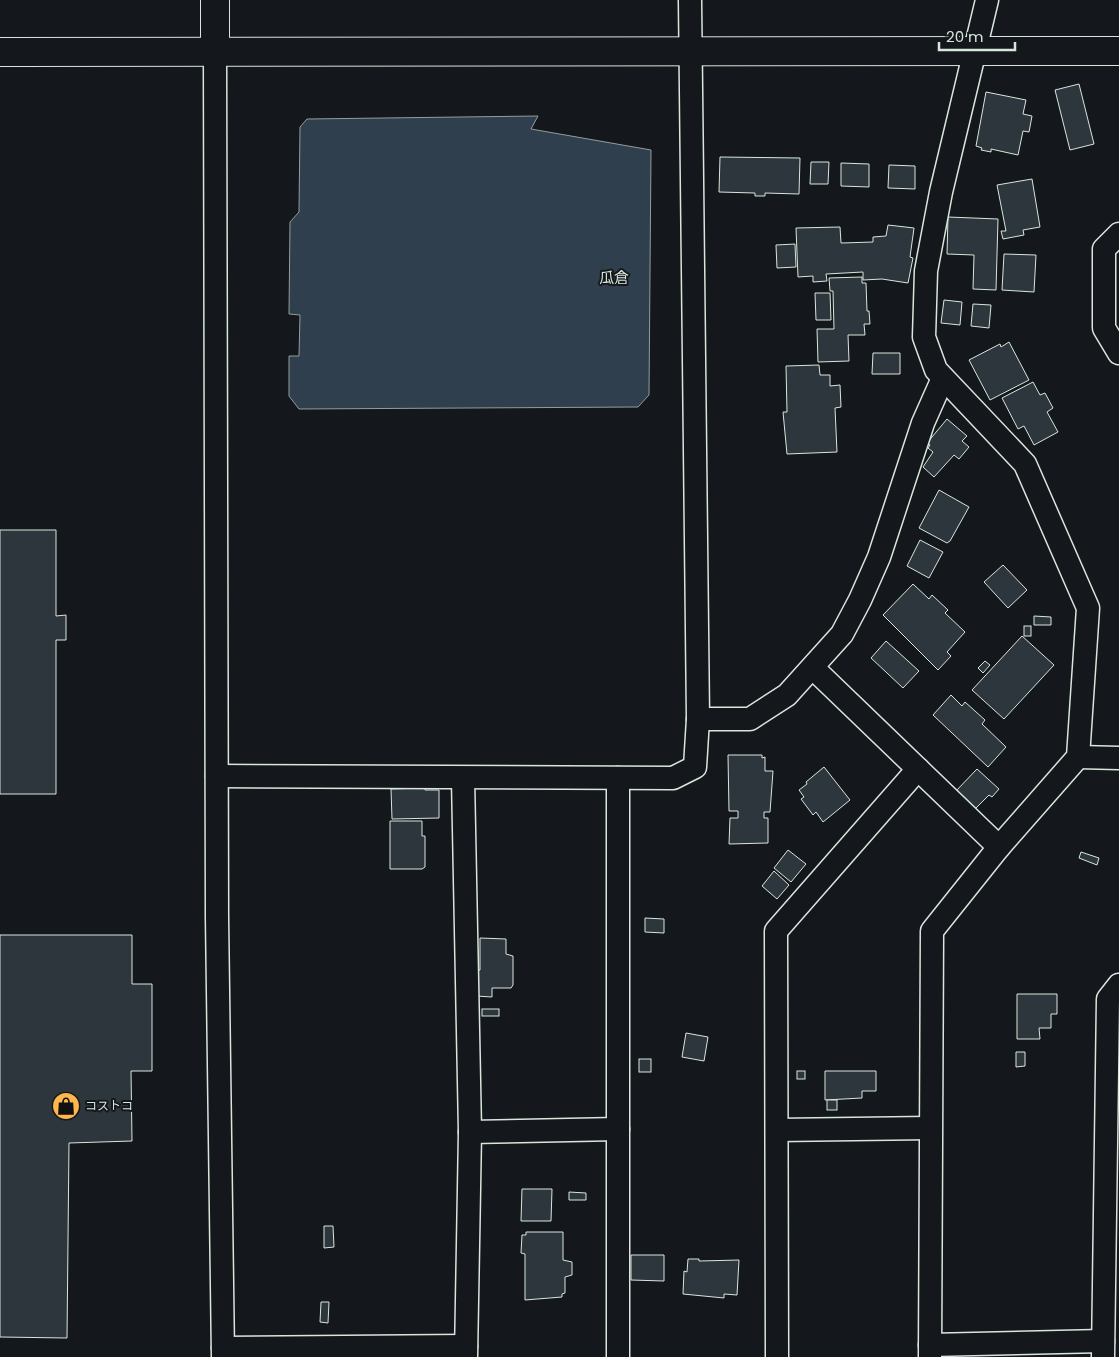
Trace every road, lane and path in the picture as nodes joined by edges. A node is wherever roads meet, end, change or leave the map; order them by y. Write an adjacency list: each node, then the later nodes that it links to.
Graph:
1 (215, 0): 8 (street)
2 (690, 0): 5 (street)
3 (987, 0): 4 (street)
4 (976, 50): 5 (street); 6 (street); 11 (street)
5 (690, 51): 8 (street); 13 (street)
6 (1119, 51)
7 (0, 52): 8 (street)
8 (215, 53): 17 (street)
9 (1119, 234): 10 (street)
10 (1119, 353)
11 (943, 378): 12 (street); 14 (street)
12 (813, 668): 13 (street); 16 (street)
13 (698, 720): 19 (street)
14 (1078, 757): 15 (street); 20 (street)
15 (1119, 758)
16 (918, 769): 20 (street); 24 (street)
17 (217, 776): 18 (street); 29 (street)
18 (463, 778): 19 (street); 25 (street)
19 (618, 778): 23 (street)
20 (999, 847): 22 (street)
21 (1119, 985): 26 (street)
22 (930, 1128): 24 (street); 28 (street)
23 (618, 1129): 25 (street); 31 (street)
24 (777, 1130): 32 (street)
25 (470, 1132): 30 (street)
26 (1112, 1139): 27 (street)
27 (1103, 1349): 28 (street)
28 (930, 1351)
29 (223, 1352): 30 (street)
30 (466, 1352)
31 (618, 1357)
32 (777, 1357)

